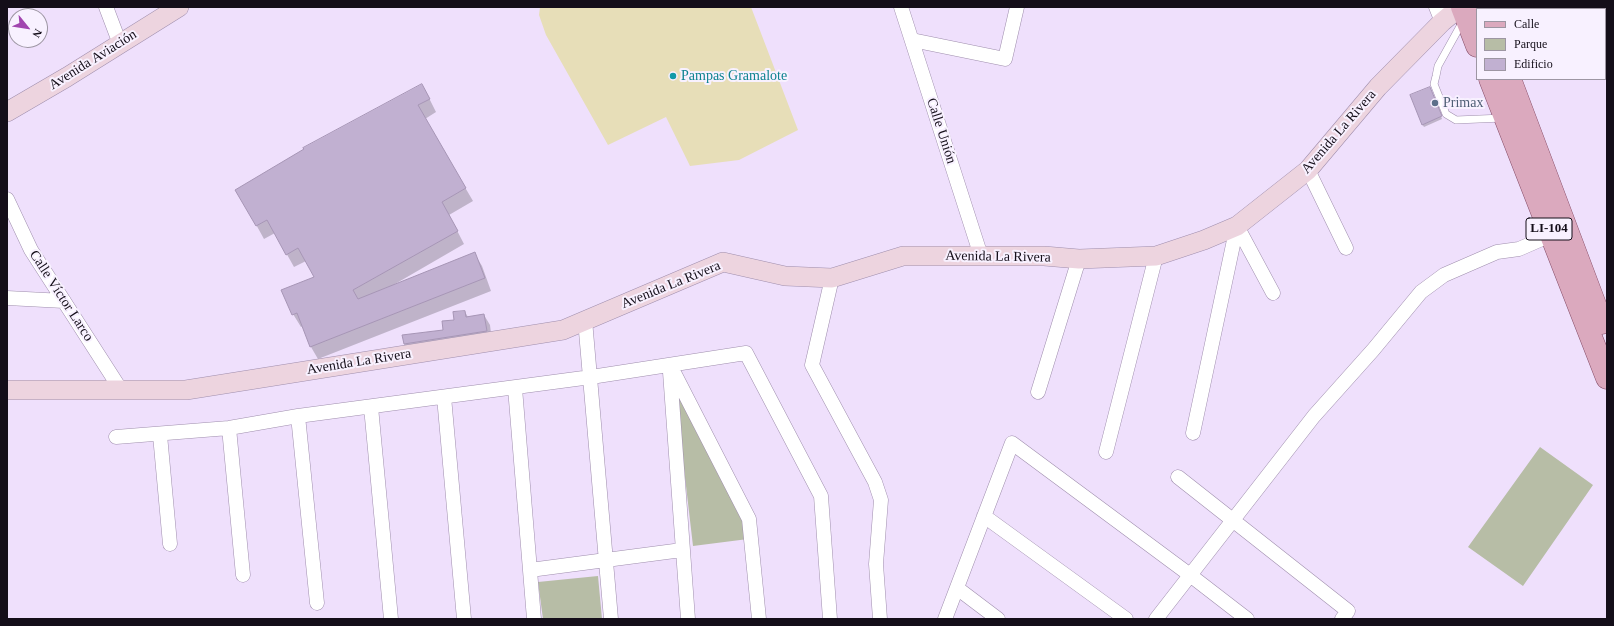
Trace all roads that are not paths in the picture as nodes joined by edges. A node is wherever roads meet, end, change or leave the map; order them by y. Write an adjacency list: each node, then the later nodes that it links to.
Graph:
1 (106, 7): 9 (street)
2 (179, 7): 9 (street, Avenida Aviación)
3 (900, 7): 7 (street, Calle Unión)
4 (1017, 7): 7 (street)
5 (1471, 9): 6 (street, Avenida La Rivera); 8 (main road); 13 (lane)
6 (1439, 14): 14 (street, Avenida La Rivera)
7 (912, 40): 19 (street, Calle Unión)
8 (1476, 40)
9 (120, 44): 12 (street, Avenida Aviación)
10 (1490, 80): 13 (main road, LI-104)
11 (1510, 80): 27 (main road, LI-104)
12 (7, 112)
13 (1506, 117): 17 (main road, LI-104)
14 (1308, 170): 16 (street, Avenida La Rivera); 18 (street)
15 (7, 199): 25 (street, Calle Víctor Larco)
16 (1236, 226): 20 (street, Avenida La Rivera); 23 (street); 39 (street)
17 (1552, 235): 30 (main road, LI-104); 45 (street)
18 (1346, 248)
19 (981, 256): 21 (street, Avenida La Rivera); 22 (street, Avenida La Rivera)
20 (1156, 256): 21 (street, Avenida La Rivera); 42 (street)
21 (1079, 259): 34 (street)
22 (832, 278): 26 (street, Avenida La Rivera); 61 (street)
23 (1273, 293)
24 (7, 298): 25 (street)
25 (64, 301): 33 (street, Calle Víctor Larco)
26 (585, 320): 29 (street); 33 (street, Avenida La Rivera)
27 (1607, 337)
28 (670, 366): 29 (street); 47 (street); 59 (street); 60 (street)
29 (591, 377): 31 (street); 48 (street)
30 (1607, 378)
31 (515, 388): 35 (street); 49 (street)
32 (7, 390): 33 (street, Avenida La Rivera)
33 (121, 390)
34 (1038, 392)
35 (444, 397): 36 (street); 55 (street)
36 (371, 407): 37 (street); 54 (street)
37 (298, 416): 38 (street); 53 (street)
38 (229, 428): 40 (street); 50 (street)
39 (1193, 433)
40 (160, 435): 41 (street); 46 (street)
41 (116, 437)
42 (1106, 452)
43 (1178, 478): 45 (street)
44 (984, 516): 51 (street); 52 (street); 64 (street)
45 (1232, 520): 51 (street); 67 (street)
46 (170, 544)
47 (682, 550): 48 (street); 58 (street)
48 (605, 560): 49 (street); 57 (street)
49 (530, 570): 56 (street)
50 (243, 575)
51 (1190, 575): 65 (street); 66 (street)
52 (957, 588): 62 (street); 63 (street)
53 (317, 603)
54 (391, 619)
55 (464, 619)
56 (534, 619)
57 (611, 619)
58 (688, 619)
59 (758, 619)
60 (830, 619)
61 (880, 619)
62 (946, 619)
63 (998, 619)
64 (1126, 619)
65 (1156, 619)
66 (1247, 619)
67 (1342, 619)

